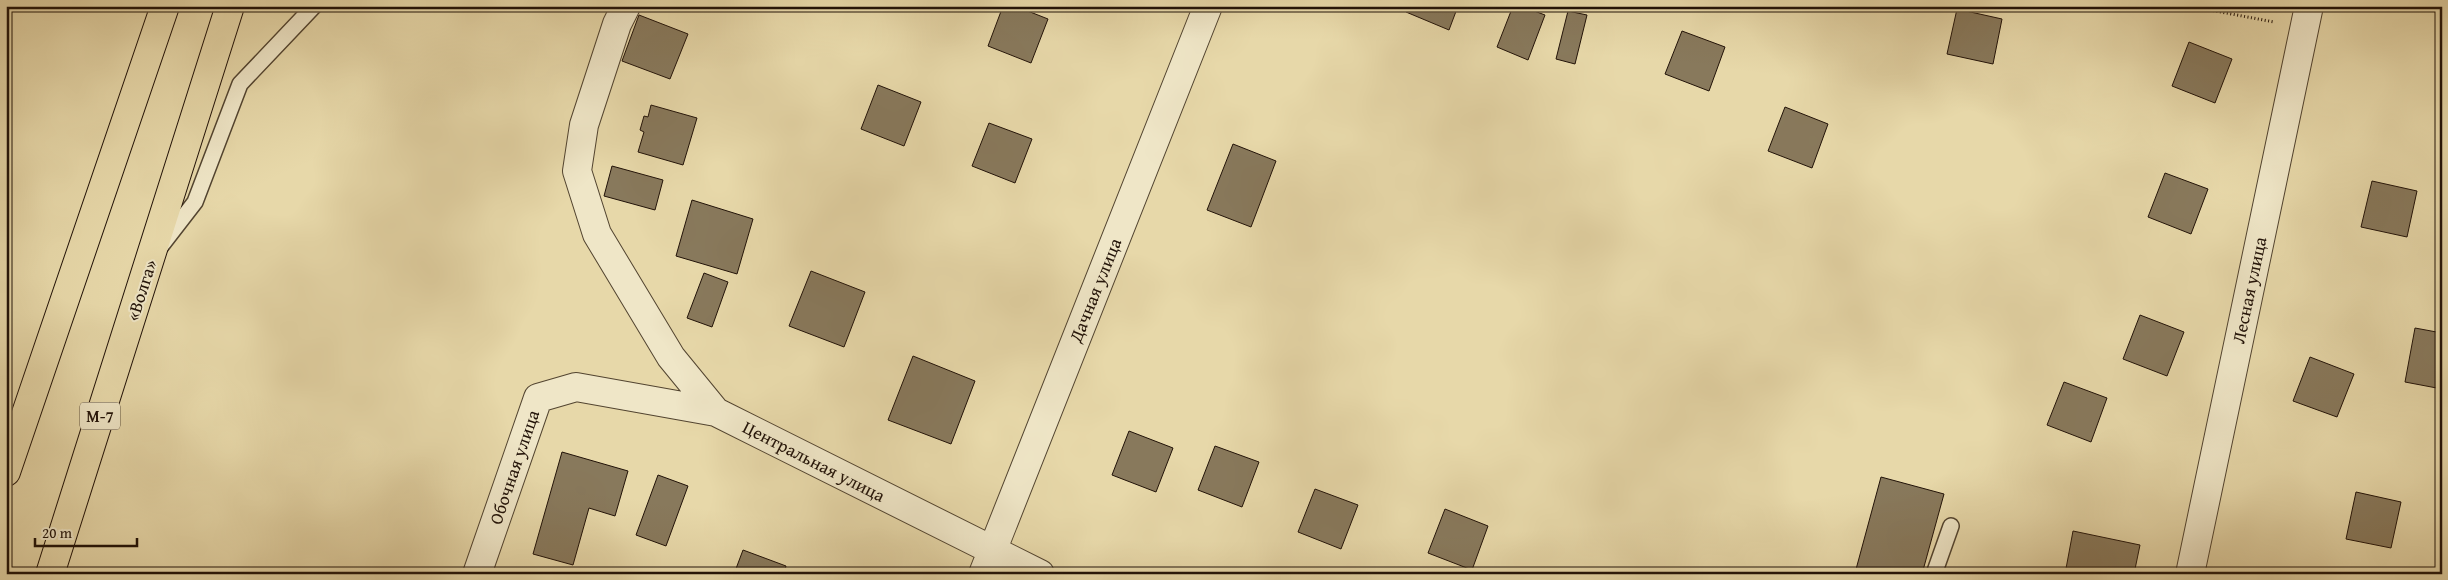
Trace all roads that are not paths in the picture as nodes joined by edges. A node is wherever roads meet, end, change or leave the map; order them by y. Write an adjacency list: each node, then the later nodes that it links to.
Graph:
1 (165, 6): 10 (highway)
2 (230, 6): 7 (highway, «Волга» / М-7)
3 (314, 6): 7 (lane)
4 (626, 6): 9 (street)
5 (1208, 6): 12 (street, Дачная улица)
6 (2306, 17): 17 (street, Лесная улица)
7 (151, 259): 13 (highway, «Волга» / М-7)
8 (576, 387): 9 (street, Центральная улица); 14 (street, Обочная улица)
9 (716, 412): 12 (street, Центральная улица)
10 (6, 472)
11 (1951, 526): 16 (lane)
12 (987, 562): 15 (street, Центральная улица)
13 (50, 574)
14 (477, 574)
15 (1040, 574)
16 (1934, 574)
17 (2190, 574)

